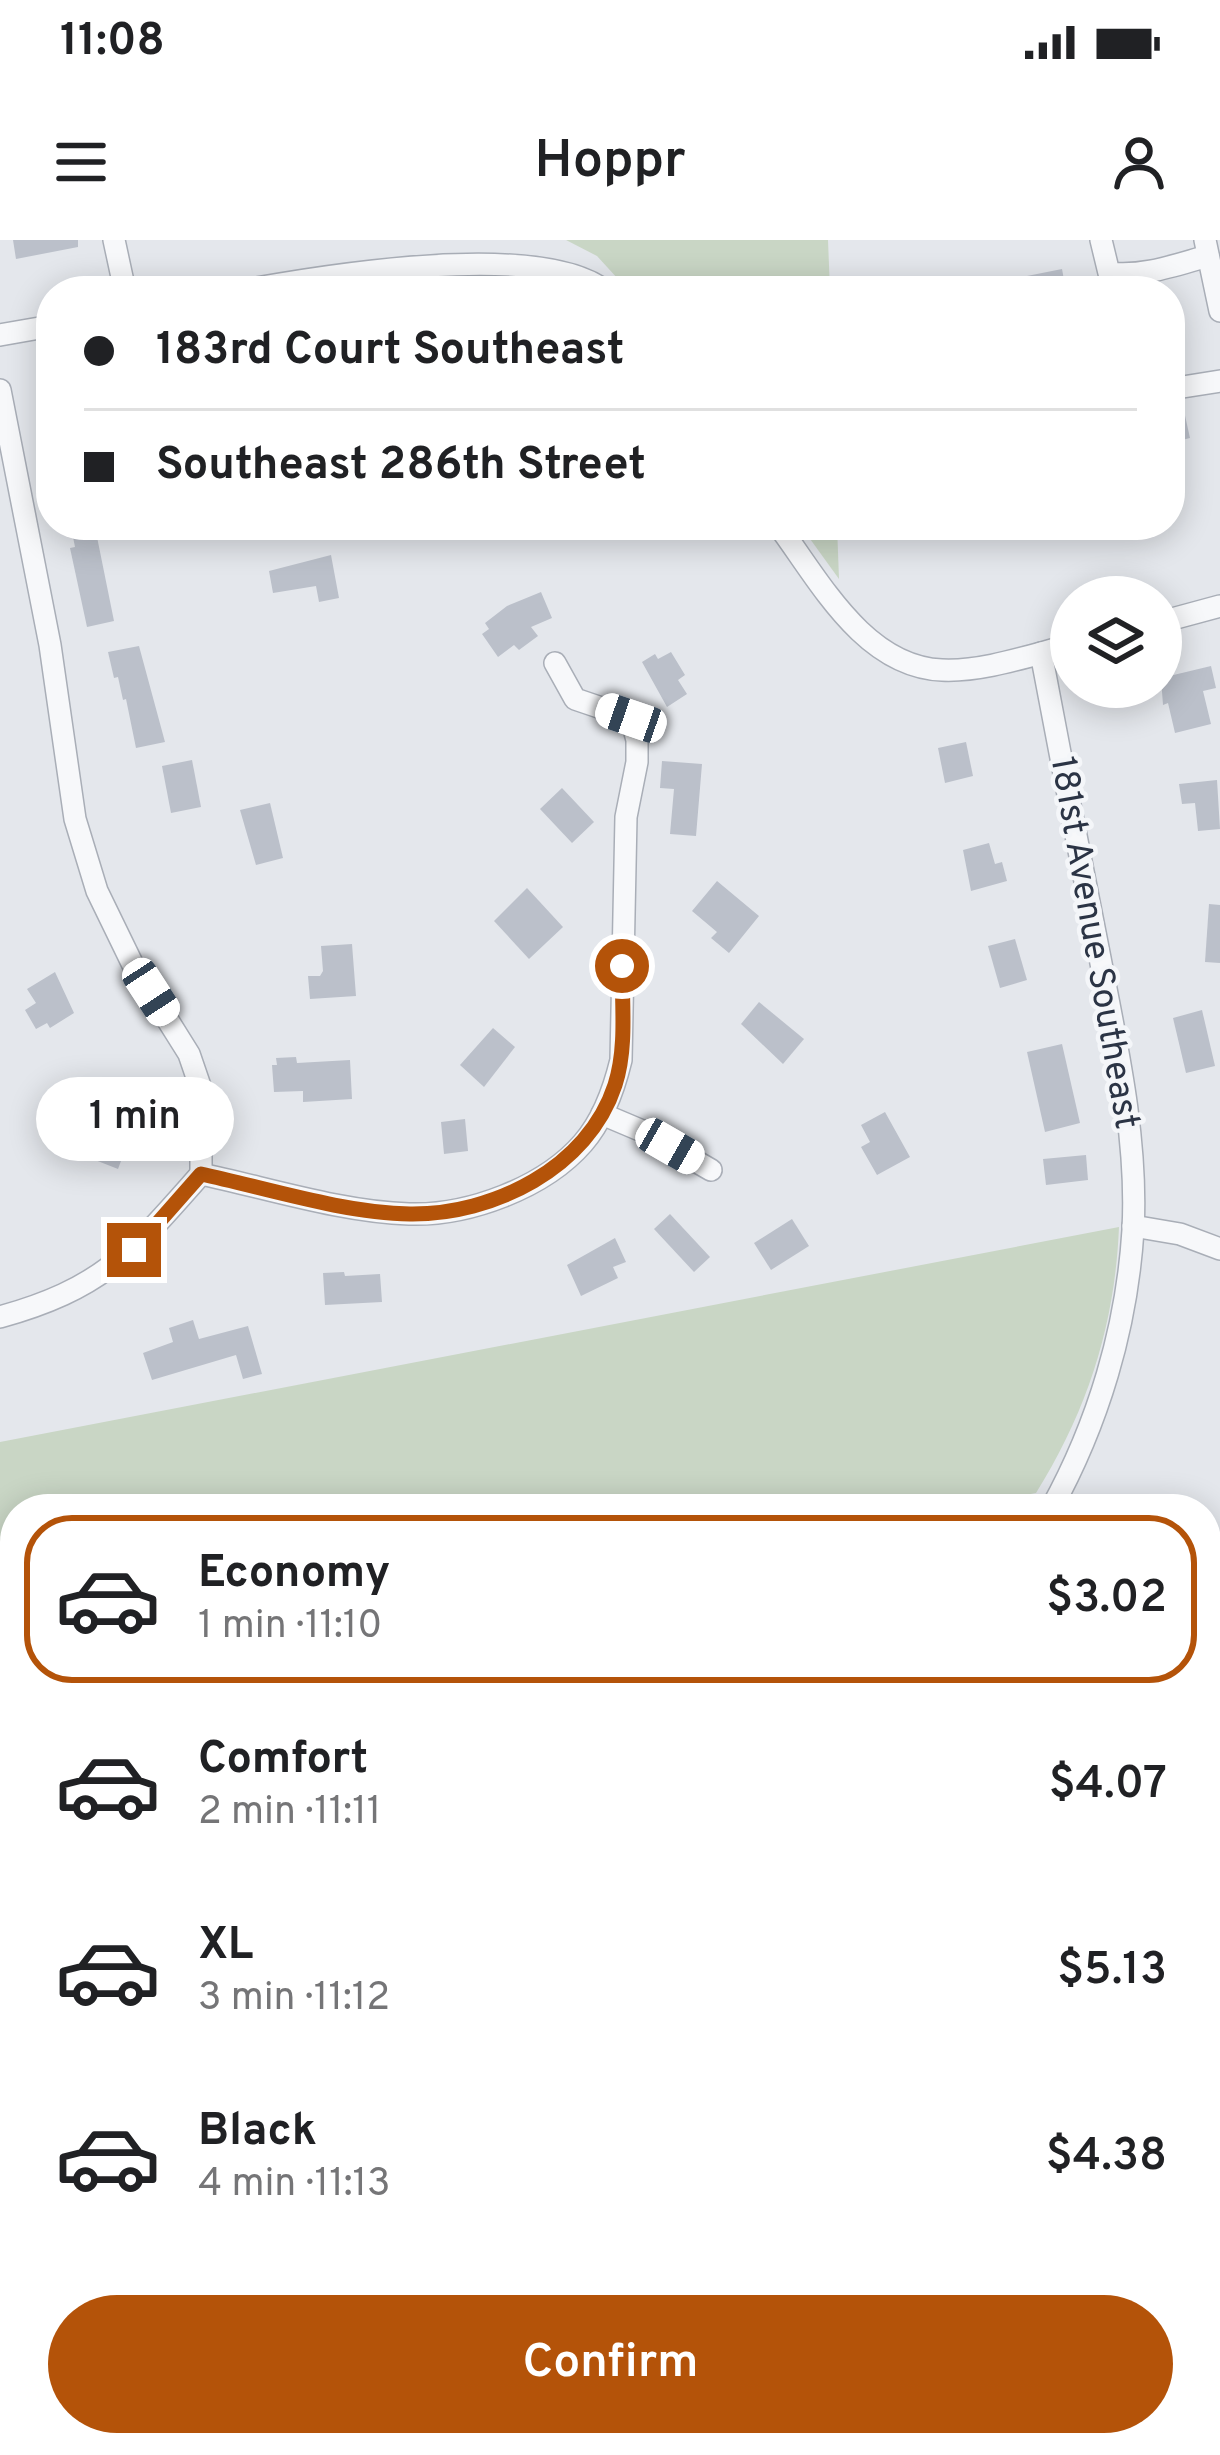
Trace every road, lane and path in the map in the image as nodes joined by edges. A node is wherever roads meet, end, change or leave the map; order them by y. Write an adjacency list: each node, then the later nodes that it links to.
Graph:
1 (114, 240): 4 (street)
2 (1101, 240): 7 (street)
3 (1206, 248): 8 (street); 9 (street)
4 (122, 276)
5 (321, 276): 6 (street)
6 (584, 276)
7 (1104, 276)
8 (1125, 276)
9 (1220, 310)
10 (36, 329): 11 (street)
11 (0, 335)
12 (1220, 382): 13 (street)
13 (1185, 386)
14 (0, 390): 23 (street)
15 (789, 540): 19 (street)
16 (1220, 606): 17 (street)
17 (1182, 616)
18 (1050, 650): 19 (street)
19 (1040, 653): 24 (street, 181st Avenue Southeast)
20 (555, 663): 21 (street)
21 (602, 1114): 22 (street); 23 (street)
22 (711, 1170)
23 (201, 1174): 26 (street)
24 (1133, 1226): 25 (street); 27 (street, 181st Avenue Southeast)
25 (1220, 1249)
26 (0, 1317)
27 (1059, 1494)

